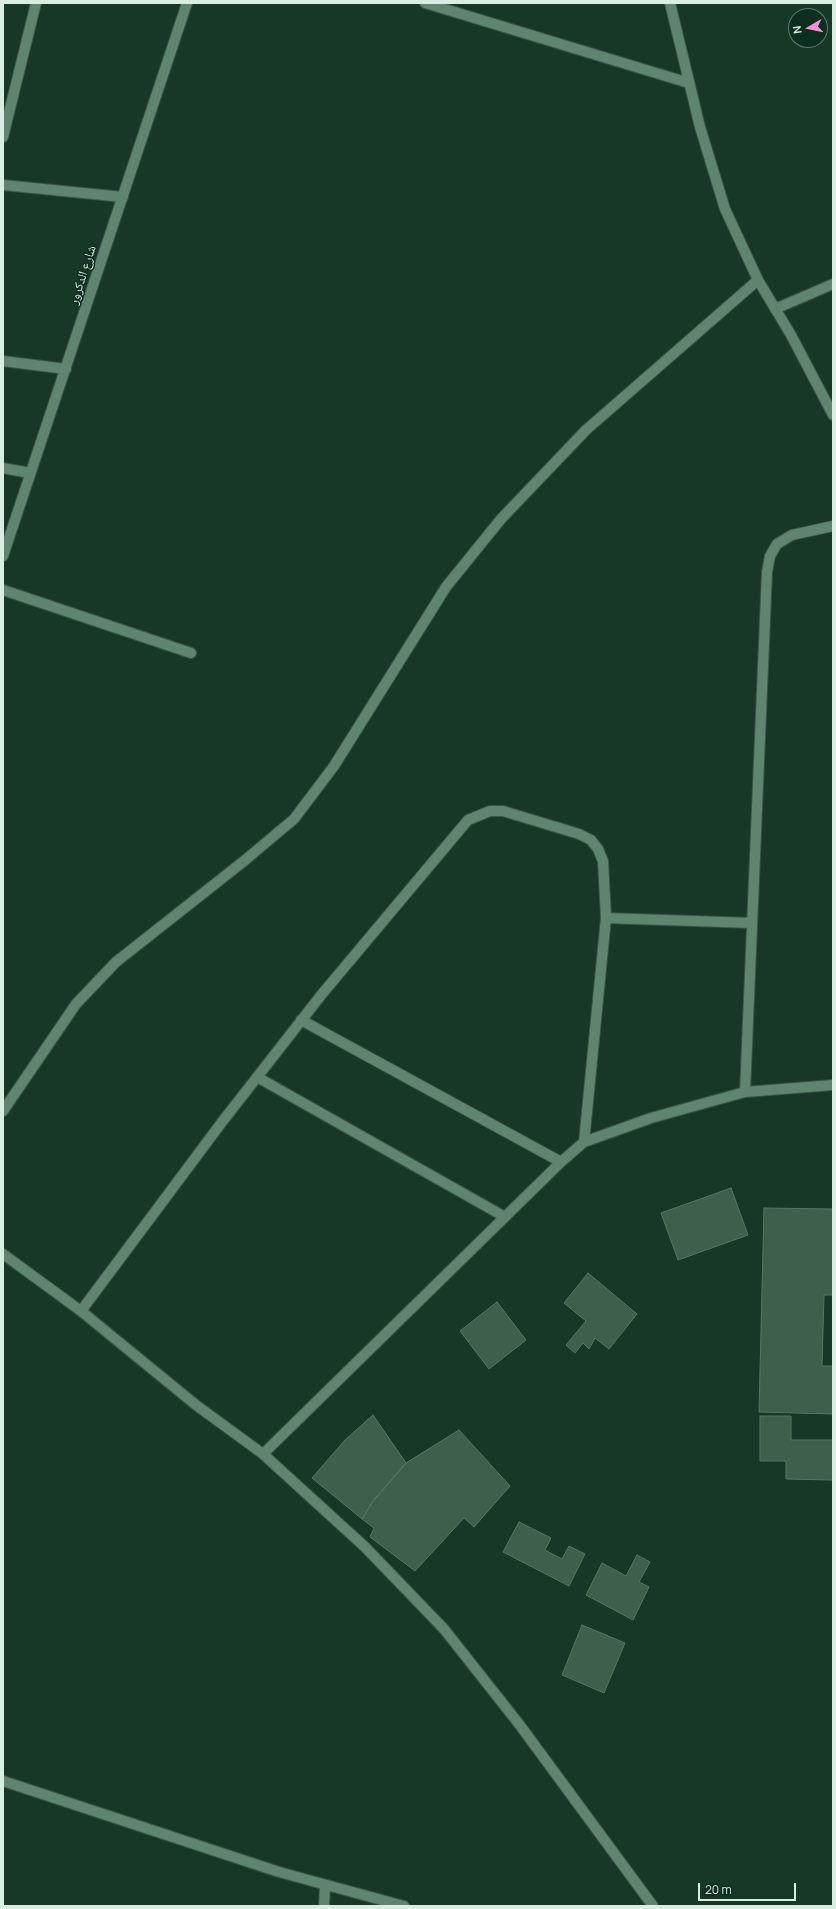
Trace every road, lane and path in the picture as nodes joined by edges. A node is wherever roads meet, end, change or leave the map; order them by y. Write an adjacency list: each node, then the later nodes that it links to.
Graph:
1 (36, 3): 6 (street)
2 (187, 3): 8 (street, شارع الدكرور)
3 (425, 3): 5 (street)
4 (670, 3): 5 (street)
5 (689, 83): 9 (street)
6 (3, 137)
7 (3, 185): 8 (street)
8 (122, 197): 13 (street, شارع الدكرور)
9 (758, 280): 11 (street); 27 (street)
10 (833, 284): 11 (street)
11 (776, 309): 14 (street)
12 (3, 361): 13 (street)
13 (66, 368): 16 (street, شارع الدكرور)
14 (833, 415)
15 (3, 468): 16 (street)
16 (30, 473): 18 (street, شارع الدكرور)
17 (833, 526): 22 (street)
18 (3, 556)
19 (3, 590): 20 (street)
20 (191, 653)
21 (606, 918): 22 (street); 23 (street); 28 (street)
22 (752, 923): 26 (street)
23 (301, 1020): 24 (street); 29 (street)
24 (257, 1077): 30 (street); 32 (street)
25 (833, 1085): 26 (street)
26 (745, 1092): 28 (street)
27 (3, 1111)
28 (584, 1142): 29 (street)
29 (561, 1162): 30 (street)
30 (504, 1217): 33 (street)
31 (3, 1254): 32 (street)
32 (81, 1311): 33 (street)
33 (262, 1454): 38 (street)
34 (3, 1781): 35 (street)
35 (325, 1885): 36 (street); 37 (street)
36 (324, 1906)
37 (404, 1906)
38 (653, 1906)

